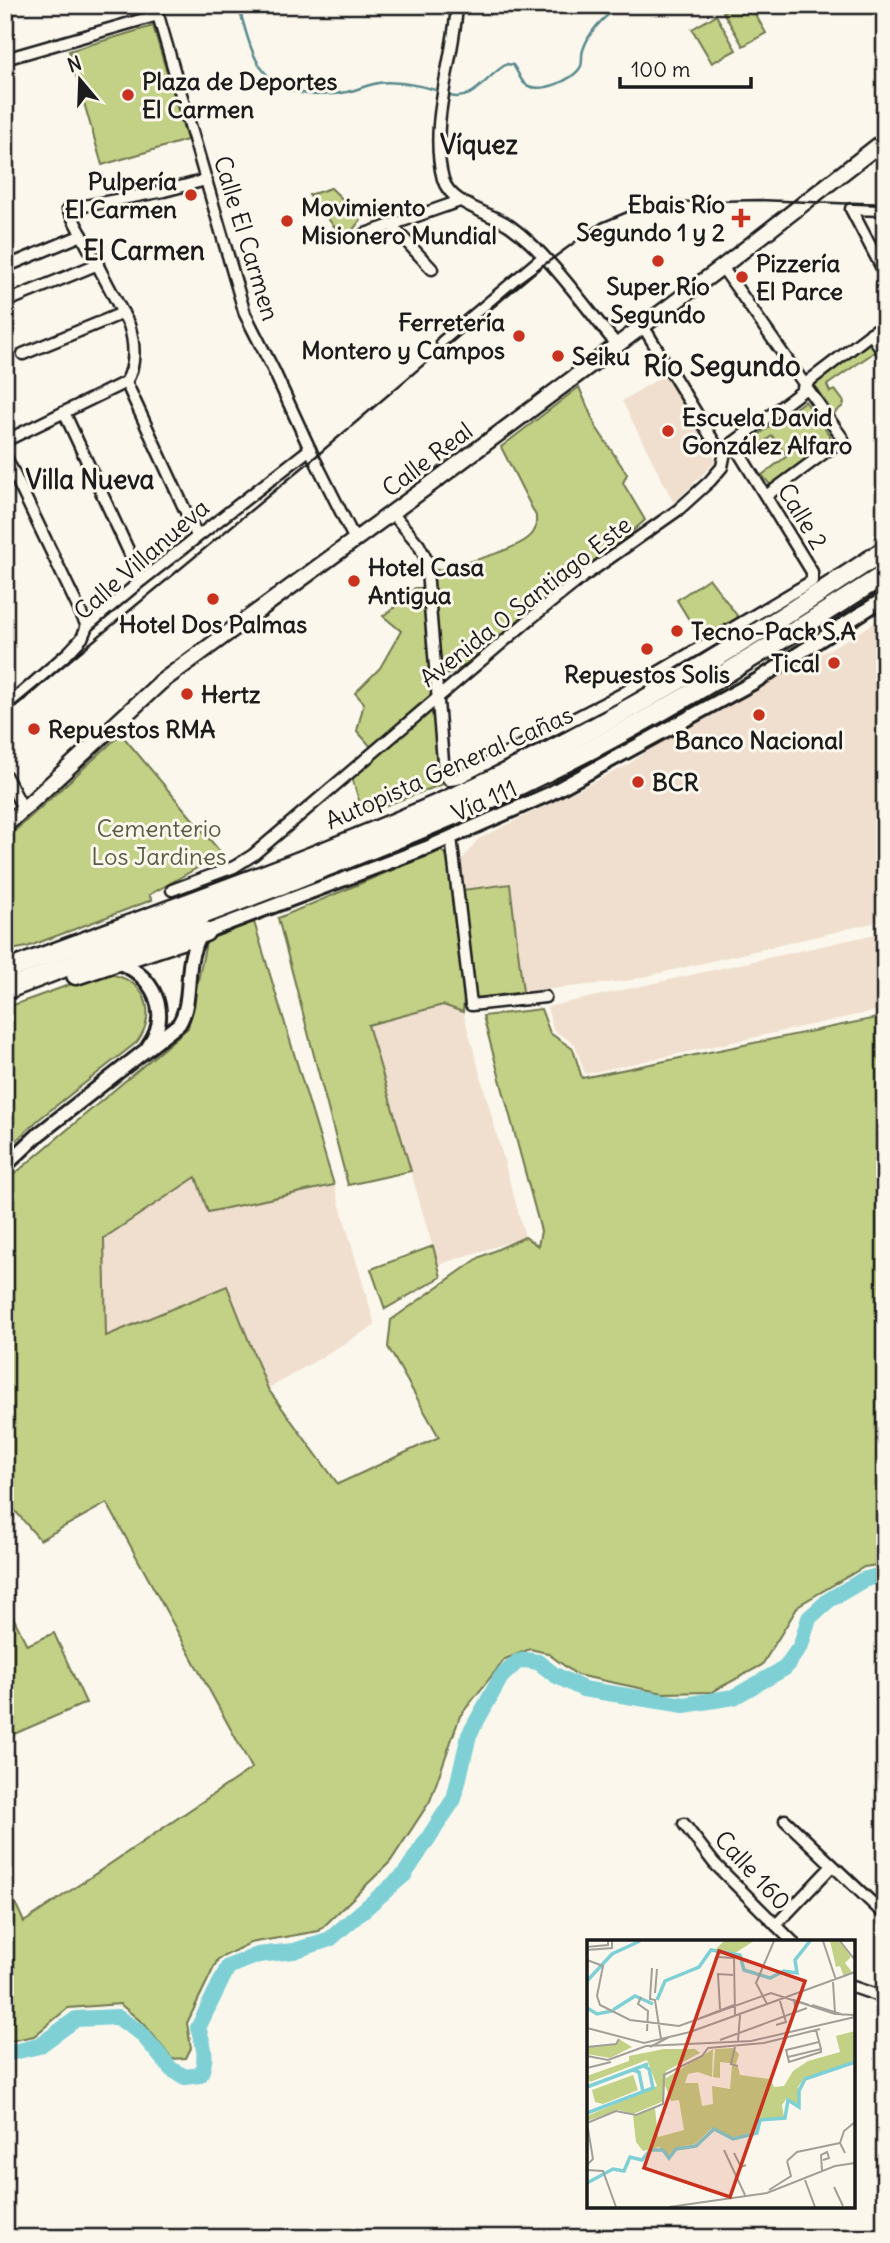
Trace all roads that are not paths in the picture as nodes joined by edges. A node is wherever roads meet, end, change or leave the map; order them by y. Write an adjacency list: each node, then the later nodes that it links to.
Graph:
1 (457, 5): 5 (street)
2 (5, 59): 4 (street, Calle El Carmen)
3 (885, 140): 13 (main road, Calle Real)
4 (206, 180): 8 (street); 30 (street, Calle El Carmen)
5 (460, 201): 7 (street); 10 (street)
6 (885, 210): 15 (street)
7 (392, 226): 9 (street); 14 (street)
8 (82, 234): 11 (street); 12 (street)
9 (365, 234)
10 (543, 257): 21 (street); 22 (street)
11 (98, 264): 16 (street); 17 (street)
12 (5, 267)
13 (722, 267): 19 (main road, Calle Real); 26 (street)
14 (432, 269)
15 (885, 274)
16 (5, 302)
17 (123, 313): 23 (street); 25 (street)
18 (885, 323): 20 (street, Avenida 0 Santiago Este)
19 (643, 326): 22 (main road, Calle Real); 31 (street)
20 (871, 333): 24 (street); 26 (street, Avenida 0 Santiago Este)
21 (442, 342)
22 (617, 345): 34 (main road, Calle Real)
23 (23, 354)
24 (885, 356)
25 (126, 382): 27 (street); 35 (street)
26 (805, 383): 29 (street, Avenida 0 Santiago Este); 33 (street)
27 (64, 412): 28 (street); 39 (street)
28 (5, 441)
29 (733, 443): 31 (street, Avenida 0 Santiago Este); 33 (street, Calle 2)
30 (310, 449): 35 (street, Calle Villanueva); 36 (street, Calle El Carmen)
31 (725, 452): 42 (street, Avenida 0 Santiago Este)
32 (5, 455): 41 (street)
33 (766, 496): 42 (street, Calle 2)
34 (392, 513): 36 (main road, Calle Real); 42 (street)
35 (197, 536): 39 (street, Calle Villanueva)
36 (355, 540): 45 (main road, Calle Real)
37 (885, 550): 48 (highway, Autopista General Cañas)
38 (885, 574): 53 (highway, Autopista General Cañas)
39 (142, 580): 41 (street, Calle Villanueva)
40 (885, 598): 47 (main road, Vía 111)
41 (87, 626): 43 (street, Calle Villanueva)
42 (438, 695): 48 (street, Avenida 0 Santiago Este)
43 (5, 708)
44 (5, 775): 45 (street)
45 (24, 810): 46 (main road, Calle Real)
46 (5, 826)
47 (451, 837): 49 (main road, Vía 111); 55 (street)
48 (175, 898): 50 (highway); 52 (highway, Autopista General Cañas)
49 (205, 932): 51 (highway); 56 (main road)
50 (5, 959)
51 (116, 962): 54 (highway); 56 (main road)
52 (5, 971)
53 (5, 990)
54 (5, 996)
55 (545, 997)
56 (145, 1051): 57 (main road)
57 (5, 1166)
58 (785, 1820): 60 (street)
59 (684, 1824): 62 (street, Calle 160)
60 (832, 1866): 61 (street); 62 (street)
61 (885, 1915)
62 (776, 1925): 63 (street, Calle 160)
63 (791, 1940)
64 (855, 1988): 65 (street)
65 (885, 1998)

